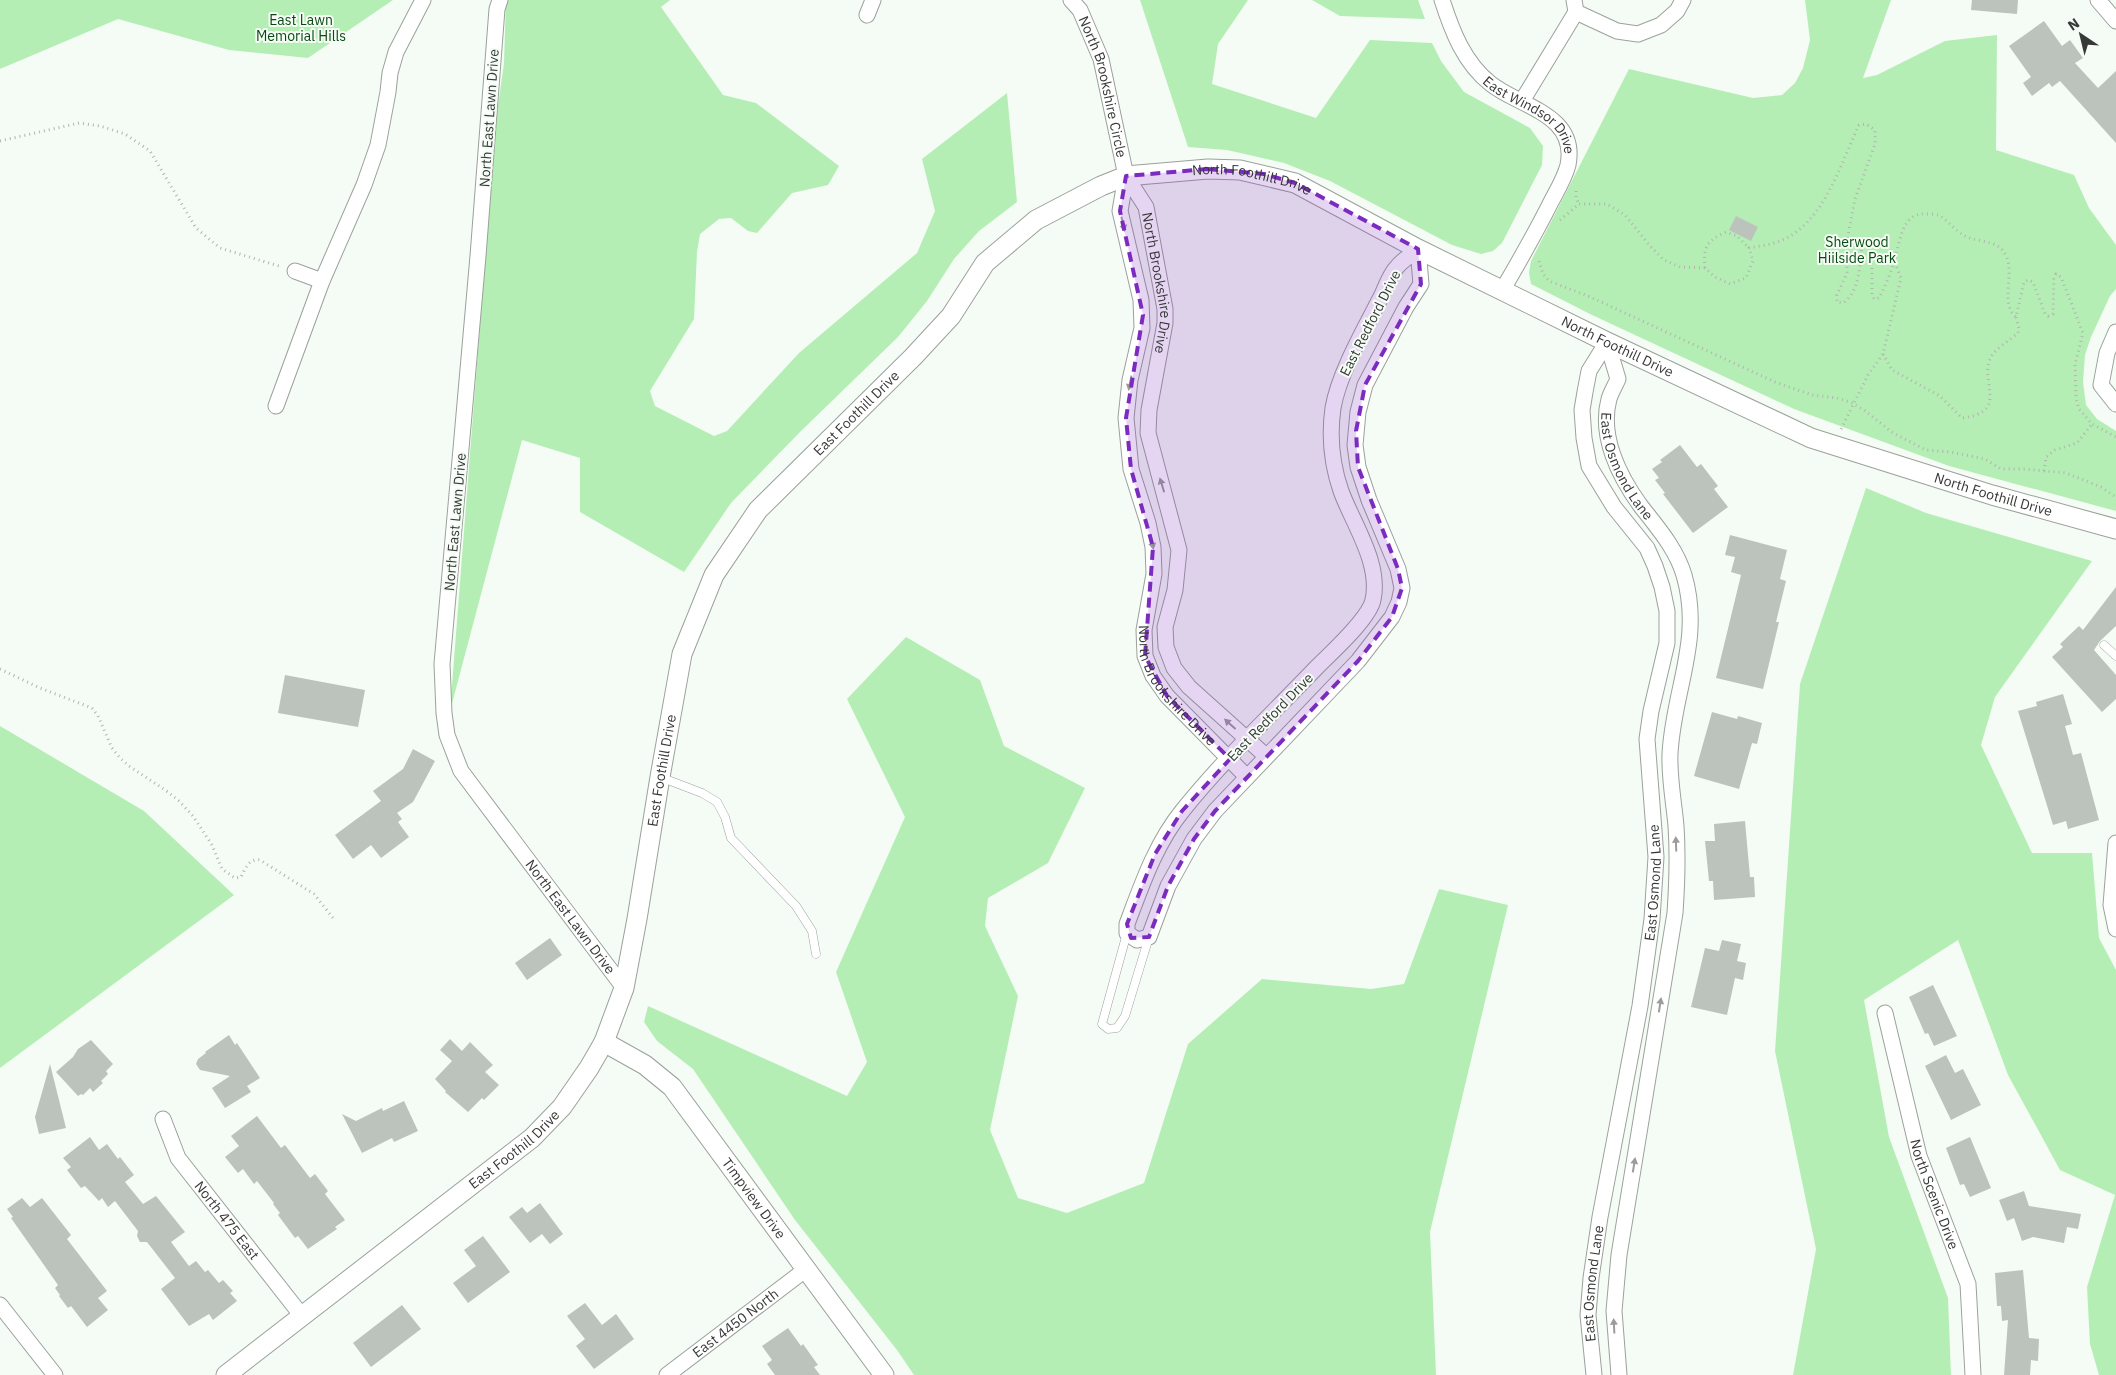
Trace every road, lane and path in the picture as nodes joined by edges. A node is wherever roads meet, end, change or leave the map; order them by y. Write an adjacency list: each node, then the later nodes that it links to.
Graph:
1 (424, 0): 21 (street)
2 (500, 0): 54 (street, North East Lawn Drive)
3 (873, 0): 9 (street)
4 (1071, 0): 13 (street, North Brookshire Circle)
5 (1442, 0): 11 (street, East Windsor Drive)
6 (1683, 0): 8 (street)
7 (2098, 0): 10 (street)
8 (1575, 6): 11 (street)
9 (867, 15)
10 (2116, 21)
11 (1522, 101): 22 (street, East Windsor Drive)
12 (0, 141): 20 (path)
13 (1126, 176): 16 (street, North Foothill Drive); 41 (street, North Brookshire Drive, one-way to 13); 43 (street, North Brookshire Drive, one-way to 43); 44 (street, East Foothill Drive)
14 (1556, 224): 19 (path)
15 (1749, 248): 18 (path); 19 (path); 19 (path)
16 (1418, 249): 22 (street, North Foothill Drive); 41 (street, East Redford Drive); 42 (street, East Redford Drive)
17 (1542, 254): 27 (path)
18 (1894, 260): 23 (path); 26 (path)
19 (1705, 268)
20 (295, 271): 21 (street)
21 (322, 281): 29 (street)
22 (1503, 289): 25 (street, North Foothill Drive)
23 (2016, 316): 26 (path); 32 (path)
24 (2116, 332): 28 (street)
25 (1607, 342): 30 (street, East Osmond Lane); 31 (street, East Osmond Lane); 34 (street, North Foothill Drive)
26 (1883, 354): 27 (path)
27 (1852, 403): 34 (path); 35 (path)
28 (2116, 404)
29 (276, 406)
30 (1583, 418): 31 (street); 46 (street, East Osmond Lane)
31 (1607, 419): 47 (street, East Osmond Lane)
32 (2092, 424): 33 (path); 35 (path)
33 (2116, 437)
34 (1832, 445): 37 (street, North Foothill Drive)
35 (2044, 471): 36 (path)
36 (2116, 497)
37 (2116, 529)
38 (2104, 645): 39 (lane)
39 (2116, 656)
40 (0, 669): 49 (path)
41 (1248, 740): 42 (street, North Brookshire Drive); 43 (street, East Redford Drive)
42 (1266, 756): 45 (street, East Redford Drive)
43 (1230, 759): 45 (street, North Brookshire Drive); 51 (street, East Redford Drive)
44 (660, 777): 53 (lane); 54 (street, East Foothill Drive)
45 (1247, 777): 52 (street, East Redford Drive)
46 (1649, 786): 47 (street); 65 (street, East Osmond Lane)
47 (1672, 786): 66 (street, East Osmond Lane, one-way to 47)
48 (2116, 842): 50 (street)
49 (333, 918)
50 (2116, 929)
51 (1127, 933): 52 (street); 52 (lane)
52 (1149, 937)
53 (816, 954)
54 (624, 988): 56 (street, East Foothill Drive)
55 (1885, 1013): 67 (street, North Scenic Drive)
56 (604, 1042): 58 (street, Timpview Drive); 60 (street, East Foothill Drive)
57 (163, 1119): 60 (street, North 475 East)
58 (805, 1270): 63 (street, East 4450 North); 64 (street, Timpview Drive)
59 (0, 1305): 61 (street)
60 (302, 1316): 62 (street, East Foothill Drive)
61 (54, 1375)
62 (226, 1375)
63 (667, 1375)
64 (884, 1375)
65 (1594, 1375)
66 (1619, 1375)
67 (1973, 1375)

